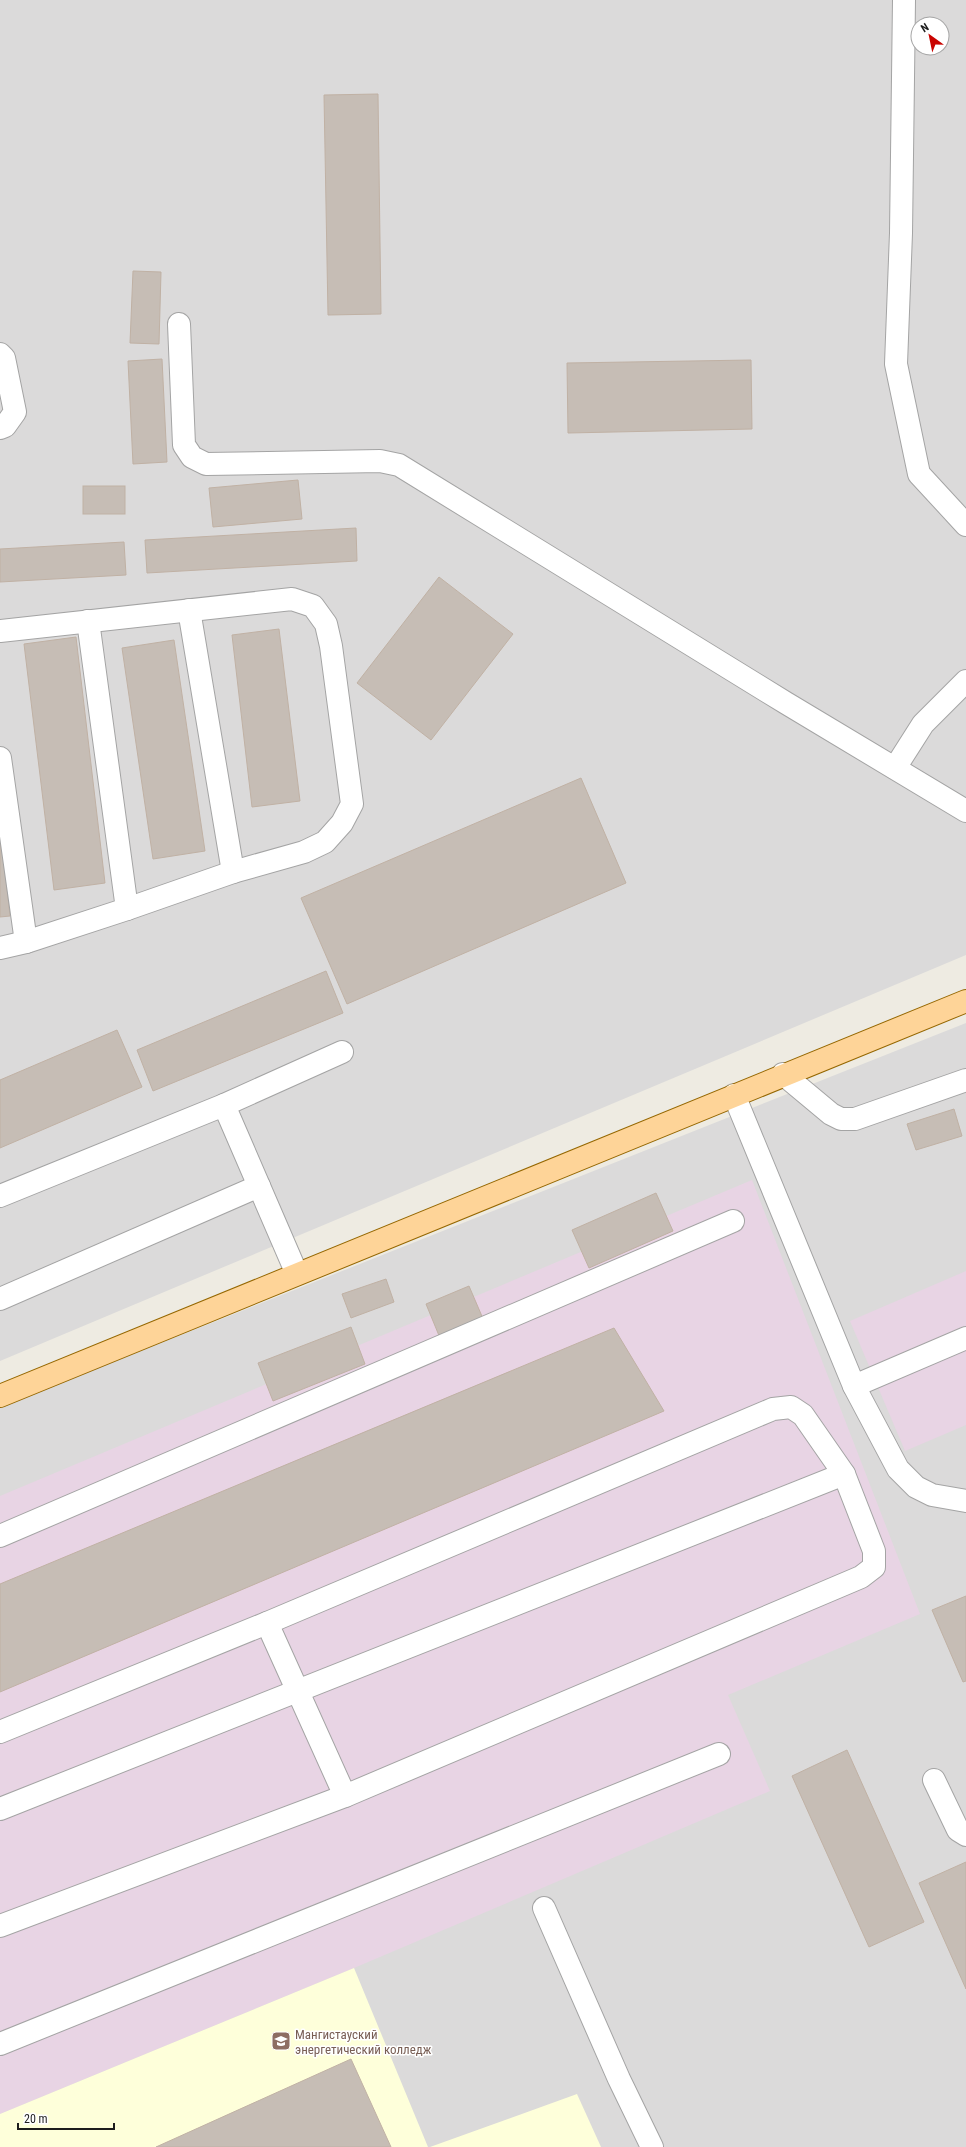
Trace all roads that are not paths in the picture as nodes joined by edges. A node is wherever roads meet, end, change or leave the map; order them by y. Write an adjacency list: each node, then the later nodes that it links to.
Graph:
1 (904, 0): 5 (lane)
2 (179, 324): 11 (lane)
3 (0, 354): 4 (lane)
4 (0, 428)
5 (966, 525)
6 (189, 610): 7 (lane); 13 (lane); 13 (lane)
7 (88, 621): 8 (lane); 14 (lane)
8 (0, 631)
9 (966, 682): 11 (lane)
10 (0, 758): 15 (lane)
11 (895, 768): 12 (lane)
12 (966, 811)
13 (233, 872): 14 (lane)
14 (128, 909): 15 (lane)
15 (26, 942): 16 (lane)
16 (0, 948)
17 (966, 1001): 19 (main road)
18 (342, 1052): 22 (lane)
19 (783, 1074): 20 (lane); 21 (main road)
20 (966, 1080)
21 (734, 1095): 26 (main road); 29 (lane)
22 (224, 1105): 23 (lane); 24 (lane)
23 (259, 1186): 26 (lane); 27 (lane)
24 (0, 1196)
25 (733, 1221): 33 (lane)
26 (297, 1274): 30 (main road)
27 (0, 1299)
28 (966, 1338): 29 (lane)
29 (854, 1386): 32 (lane)
30 (0, 1396)
31 (844, 1474): 34 (lane); 35 (lane); 39 (lane)
32 (966, 1501)
33 (0, 1536)
34 (267, 1623): 35 (lane); 36 (lane)
35 (299, 1690): 39 (lane); 40 (lane)
36 (0, 1732)
37 (719, 1754): 44 (lane)
38 (934, 1780): 41 (lane)
39 (345, 1796): 43 (lane)
40 (0, 1809)
41 (966, 1835)
42 (544, 1908): 45 (lane)
43 (0, 1926)
44 (0, 2044)
45 (652, 2147)

